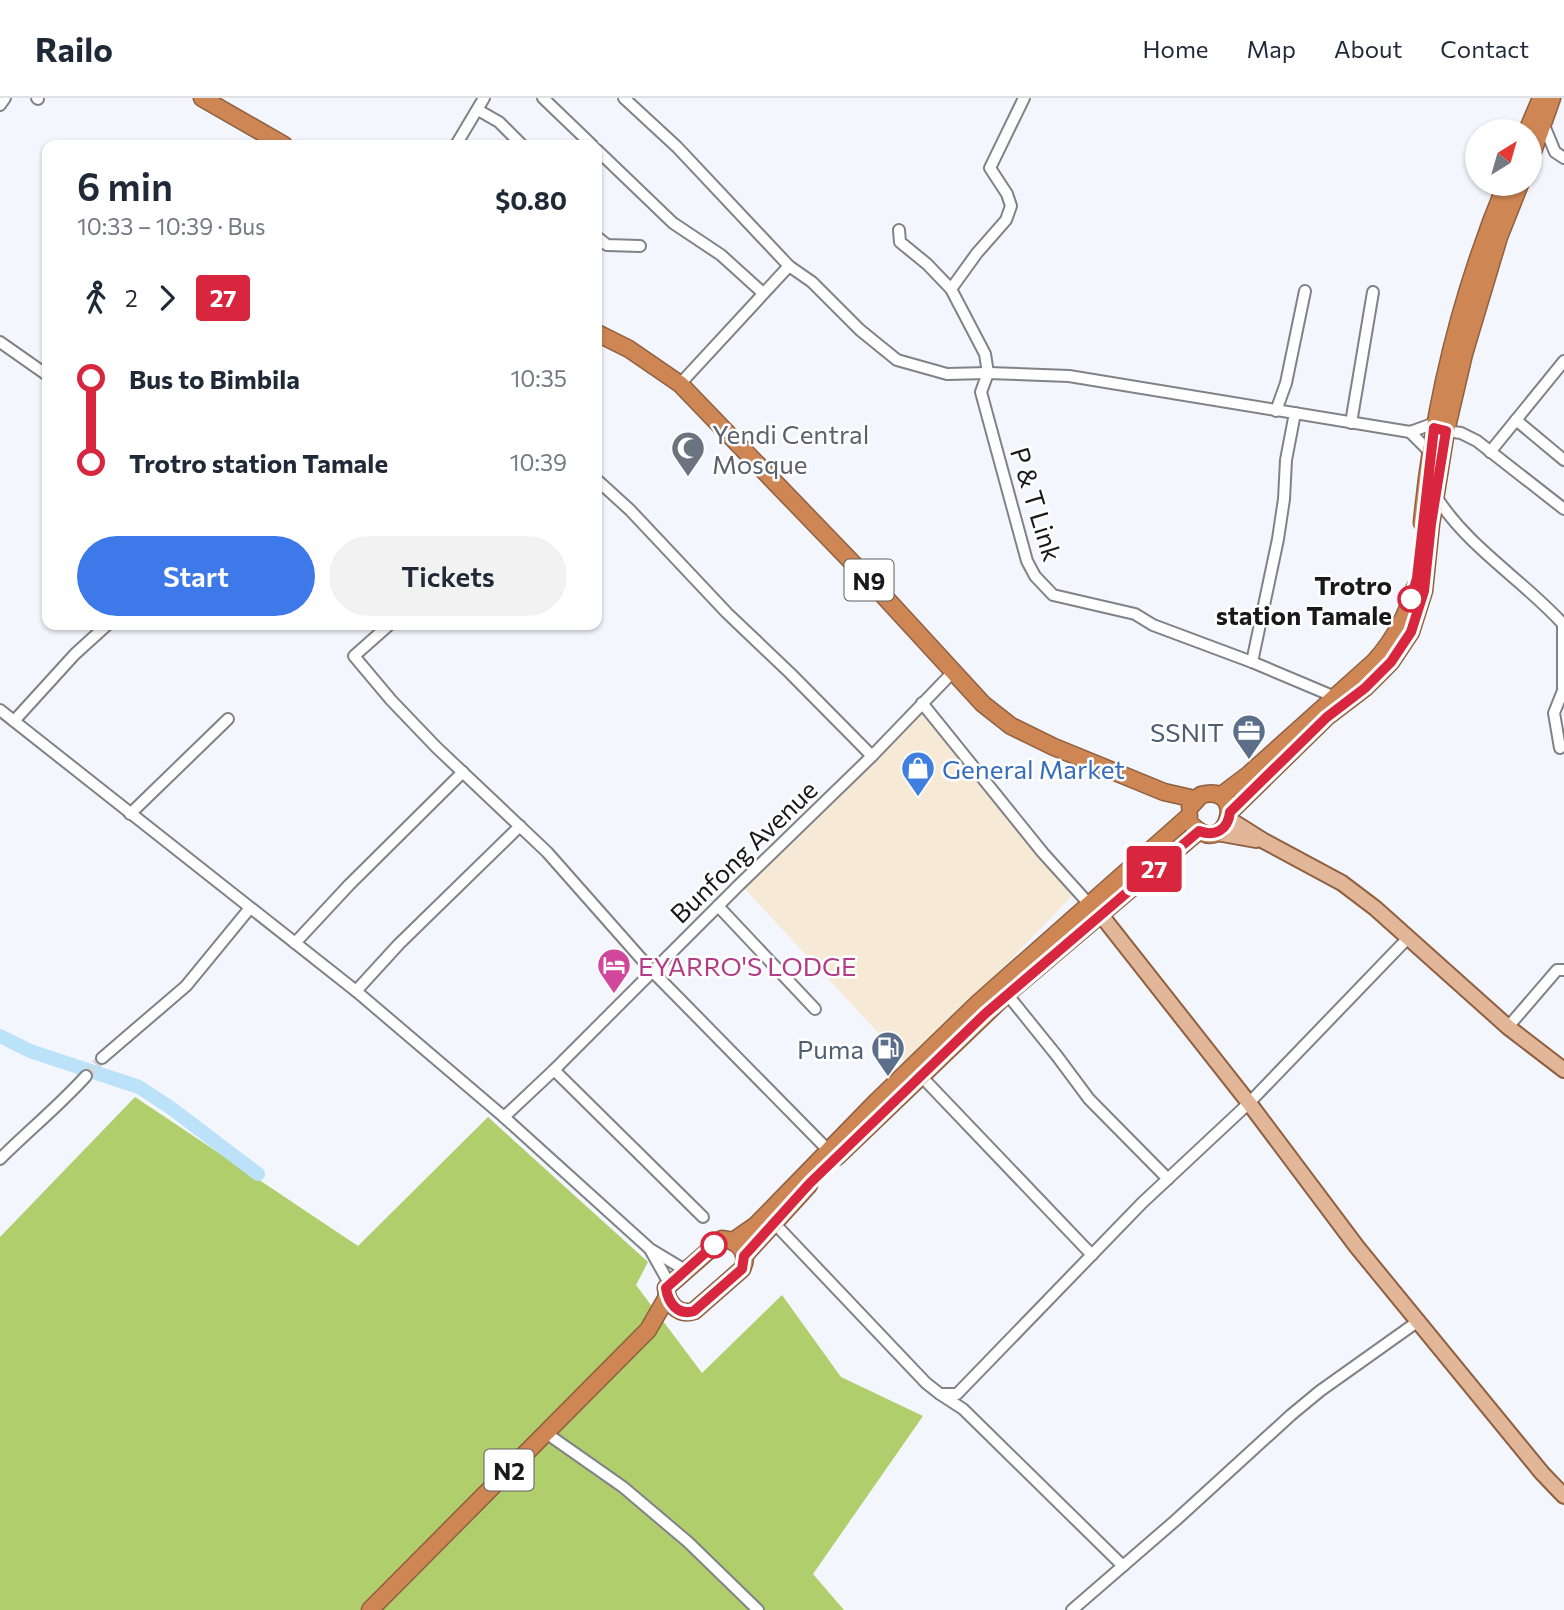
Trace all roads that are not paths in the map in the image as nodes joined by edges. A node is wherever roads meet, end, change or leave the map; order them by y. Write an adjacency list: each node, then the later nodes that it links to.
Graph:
1 (5, 98): 9 (street)
2 (202, 98): 13 (highway)
3 (484, 98): 10 (street)
4 (543, 98): 16 (street)
5 (624, 98): 25 (street)
6 (1024, 98): 26 (street)
7 (1541, 98): 11 (highway)
8 (1552, 98): 12 (highway)
9 (0, 105)
10 (478, 110): 14 (street); 15 (street)
11 (1532, 119)
12 (1543, 123): 17 (street)
13 (275, 140)
14 (459, 140)
15 (517, 140)
16 (587, 140)
17 (1560, 155): 18 (street)
18 (1542, 157)
19 (602, 158): 29 (street)
20 (1501, 196): 40 (highway)
21 (1515, 196): 40 (highway)
22 (899, 230): 26 (street)
23 (602, 241): 24 (street)
24 (640, 246)
25 (789, 266): 29 (street); 34 (street)
26 (951, 289): 34 (street)
27 (1305, 291): 36 (street)
28 (1373, 292): 39 (street)
29 (763, 293): 35 (street)
30 (602, 336): 35 (highway, N9)
31 (0, 342): 33 (street)
32 (1563, 364): 38 (street)
33 (42, 371)
34 (988, 373): 36 (street); 50 (street, P & T Link)
35 (680, 384): 51 (highway, N9)
36 (1276, 411): 37 (street)
37 (1295, 413): 39 (street); 50 (street)
38 (1516, 420): 43 (street); 44 (street)
39 (1352, 423): 41 (street)
40 (1438, 427): 41 (street); 42 (highway); 43 (street); 46 (highway)
41 (1410, 432): 42 (street)
42 (1430, 452): 53 (highway)
43 (1490, 452): 47 (street)
44 (1564, 460)
45 (602, 485): 59 (street)
46 (1437, 498): 52 (street); 64 (highway)
47 (1564, 509)
48 (101, 630): 57 (street)
49 (383, 630): 60 (street)
50 (1252, 662): 53 (street, P & T Link)
51 (952, 673): 54 (street, Bunfong Avenue); 62 (highway, N9)
52 (1563, 689): 58 (street)
53 (1335, 697): 61 (highway)
54 (922, 703): 59 (street, Bunfong Avenue); 71 (street)
55 (0, 710): 57 (street)
56 (228, 719): 63 (street)
57 (13, 721): 63 (street)
58 (1560, 748)
59 (872, 756): 69 (street, Bunfong Avenue)
60 (463, 772): 65 (street); 73 (street)
61 (1220, 796): 62 (highway); 64 (highway)
62 (1191, 808): 66 (highway); 71 (highway)
63 (130, 814): 70 (street)
64 (1229, 816): 67 (highway); 68 (main road)
65 (520, 826): 75 (street); 76 (street)
66 (1199, 831): 67 (highway); 71 (highway)
67 (1217, 832): 68 (main road)
68 (1264, 841): 72 (main road)
69 (718, 906): 75 (street, Bunfong Avenue); 78 (street)
70 (250, 908): 73 (street); 80 (street)
71 (1096, 910): 77 (highway); 85 (main road); 87 (highway)
72 (1407, 939): 79 (main road); 85 (street)
73 (295, 943): 76 (street)
74 (1564, 970): 79 (street)
75 (653, 972): 81 (street, Bunfong Avenue); 87 (street)
76 (356, 991): 86 (street)
77 (1007, 994): 84 (highway); 89 (street)
78 (815, 1009)
79 (1508, 1027): 82 (main road)
80 (102, 1058)
81 (554, 1070): 86 (street, Bunfong Avenue); 90 (street)
82 (1564, 1070)
83 (86, 1076): 88 (street)
84 (920, 1076): 91 (highway); 94 (street)
85 (1249, 1103): 89 (street); 99 (main road)
86 (504, 1117): 93 (street)
87 (829, 1151): 92 (highway)
88 (0, 1159)
89 (1168, 1179): 94 (street)
90 (703, 1217)
91 (775, 1224): 95 (highway); 101 (street)
92 (733, 1241): 95 (highway); 96 (highway)
93 (650, 1249): 96 (street); 97 (street)
94 (1092, 1255): 101 (street)
95 (744, 1256): 98 (highway)
96 (685, 1270): 97 (highway)
97 (668, 1290): 98 (highway); 100 (highway, N2)
98 (683, 1312): 100 (highway, N2)
99 (1417, 1322): 103 (main road); 104 (street)
100 (648, 1330): 102 (highway, N2)
101 (940, 1394): 104 (street)
102 (546, 1433): 105 (highway, N2); 106 (street)
103 (1564, 1496)
104 (1123, 1566): 107 (street)
105 (370, 1610)
106 (758, 1610)
107 (1072, 1610)

